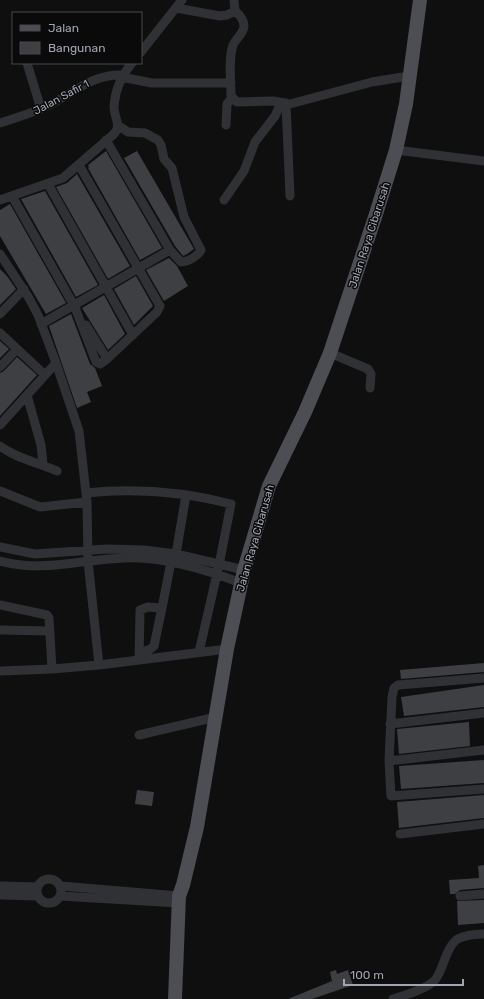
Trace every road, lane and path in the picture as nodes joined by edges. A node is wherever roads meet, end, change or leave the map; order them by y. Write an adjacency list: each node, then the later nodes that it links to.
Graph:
1 (234, 0): 4 (street)
2 (420, 0): 9 (main road, Jalan Raya Cibarusah)
3 (179, 4): 4 (street); 5 (street)
4 (235, 11): 10 (street)
5 (142, 51)
6 (27, 64): 13 (street)
7 (131, 64): 8 (street)
8 (121, 76): 10 (street, Jalan Safir 1); 13 (street, Jalan Safir 1); 16 (street)
9 (409, 76): 12 (street); 18 (main road, Jalan Raya Cibarusah)
10 (231, 83): 11 (street)
11 (232, 98): 12 (street); 15 (street)
12 (283, 103): 23 (street); 25 (street)
13 (41, 109): 14 (street, Jalan Safir 1)
14 (0, 123)
15 (226, 125)
16 (118, 126): 17 (street); 26 (street)
17 (106, 140): 20 (street); 26 (street)
18 (396, 150): 19 (street); 37 (main road, Jalan Raya Cibarusah)
19 (484, 161)
20 (79, 164): 21 (street); 28 (street)
21 (48, 184): 22 (street); 29 (street)
22 (12, 196): 24 (street); 31 (street)
23 (290, 196)
24 (0, 200)
25 (224, 200)
26 (170, 250): 28 (street)
27 (1, 257): 30 (street)
28 (139, 268): 29 (street); 35 (street)
29 (106, 286): 31 (street); 35 (street)
30 (24, 289): 32 (street); 33 (street)
31 (74, 305): 33 (street); 35 (street)
32 (0, 314)
33 (41, 324): 38 (street)
34 (0, 333): 36 (street)
35 (133, 335)
36 (17, 348): 39 (street); 40 (street)
37 (330, 353): 41 (street); 57 (main road, Jalan Raya Cibarusah)
38 (56, 363): 40 (street); 49 (street)
39 (0, 367)
40 (45, 375): 42 (street)
41 (370, 388)
42 (27, 395): 43 (street); 45 (street)
43 (0, 425)
44 (0, 446): 45 (street)
45 (43, 464): 46 (street)
46 (57, 471)
47 (0, 491): 49 (street)
48 (186, 495): 49 (street); 52 (street); 56 (street)
49 (87, 498): 51 (street)
50 (0, 547): 51 (street)
51 (88, 551): 52 (street); 54 (street)
52 (176, 554): 56 (street)
53 (0, 561): 54 (street)
54 (88, 561): 55 (street); 65 (street)
55 (171, 562): 56 (street); 59 (street)
56 (218, 569): 57 (street); 57 (street); 63 (street)
57 (243, 577): 62 (main road, Jalan Raya Cibarusah)
58 (0, 606): 61 (street)
59 (162, 608): 64 (street); 64 (street)
60 (0, 630): 61 (street)
61 (50, 631): 66 (street)
62 (228, 649): 63 (street); 70 (main road, Jalan Raya Cibarusah)
63 (199, 652): 64 (street)
64 (139, 656): 65 (street)
65 (99, 665): 66 (street)
66 (52, 669): 67 (street)
67 (0, 671)
68 (484, 678): 71 (street)
69 (484, 713): 71 (street)
70 (216, 717): 72 (street); 85 (main road, Jalan Raya Cibarusah)
71 (390, 724): 74 (street)
72 (139, 735)
73 (484, 750): 74 (street)
74 (389, 761): 75 (street)
75 (484, 789)
76 (484, 824): 77 (street)
77 (400, 834)
78 (0, 886): 80 (street)
79 (60, 886): 80 (street); 83 (street); 85 (street)
80 (38, 891): 82 (street); 83 (street)
81 (484, 894): 84 (street)
82 (0, 895)
83 (60, 896): 85 (street)
84 (460, 896)
85 (179, 899): 87 (main road, Jalan Raya Cibarusah)
86 (484, 934): 88 (street)
87 (175, 999)
88 (393, 999)

